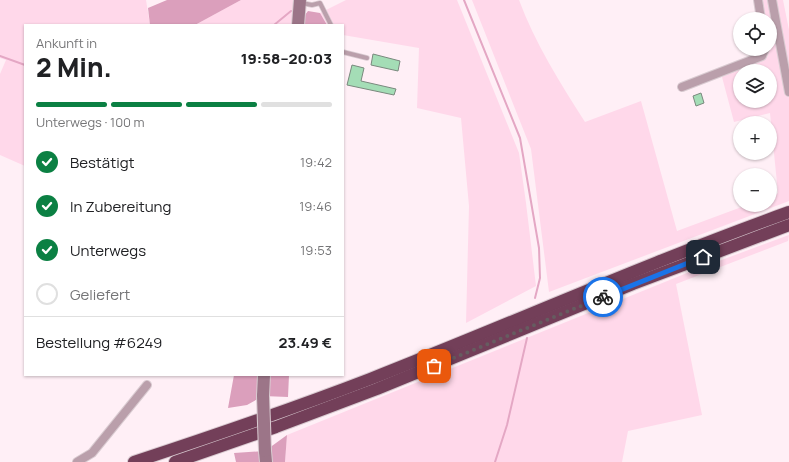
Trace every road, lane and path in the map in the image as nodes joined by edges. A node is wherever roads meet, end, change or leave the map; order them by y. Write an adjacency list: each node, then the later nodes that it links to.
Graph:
1 (758, 0): 4 (street)
2 (772, 0): 11 (street)
3 (300, 2): 5 (main road); 6 (lane)
4 (760, 12)
5 (298, 24)
6 (330, 24)
7 (344, 52): 9 (lane)
8 (762, 56): 10 (street)
9 (367, 58)
10 (682, 87)
11 (789, 92)
12 (789, 212): 18 (highway)
13 (789, 226): 19 (highway)
14 (264, 376): 16 (main road, bridge)
15 (147, 385): 17 (street)
16 (265, 456)
17 (77, 462)
18 (134, 462)
19 (175, 462)

